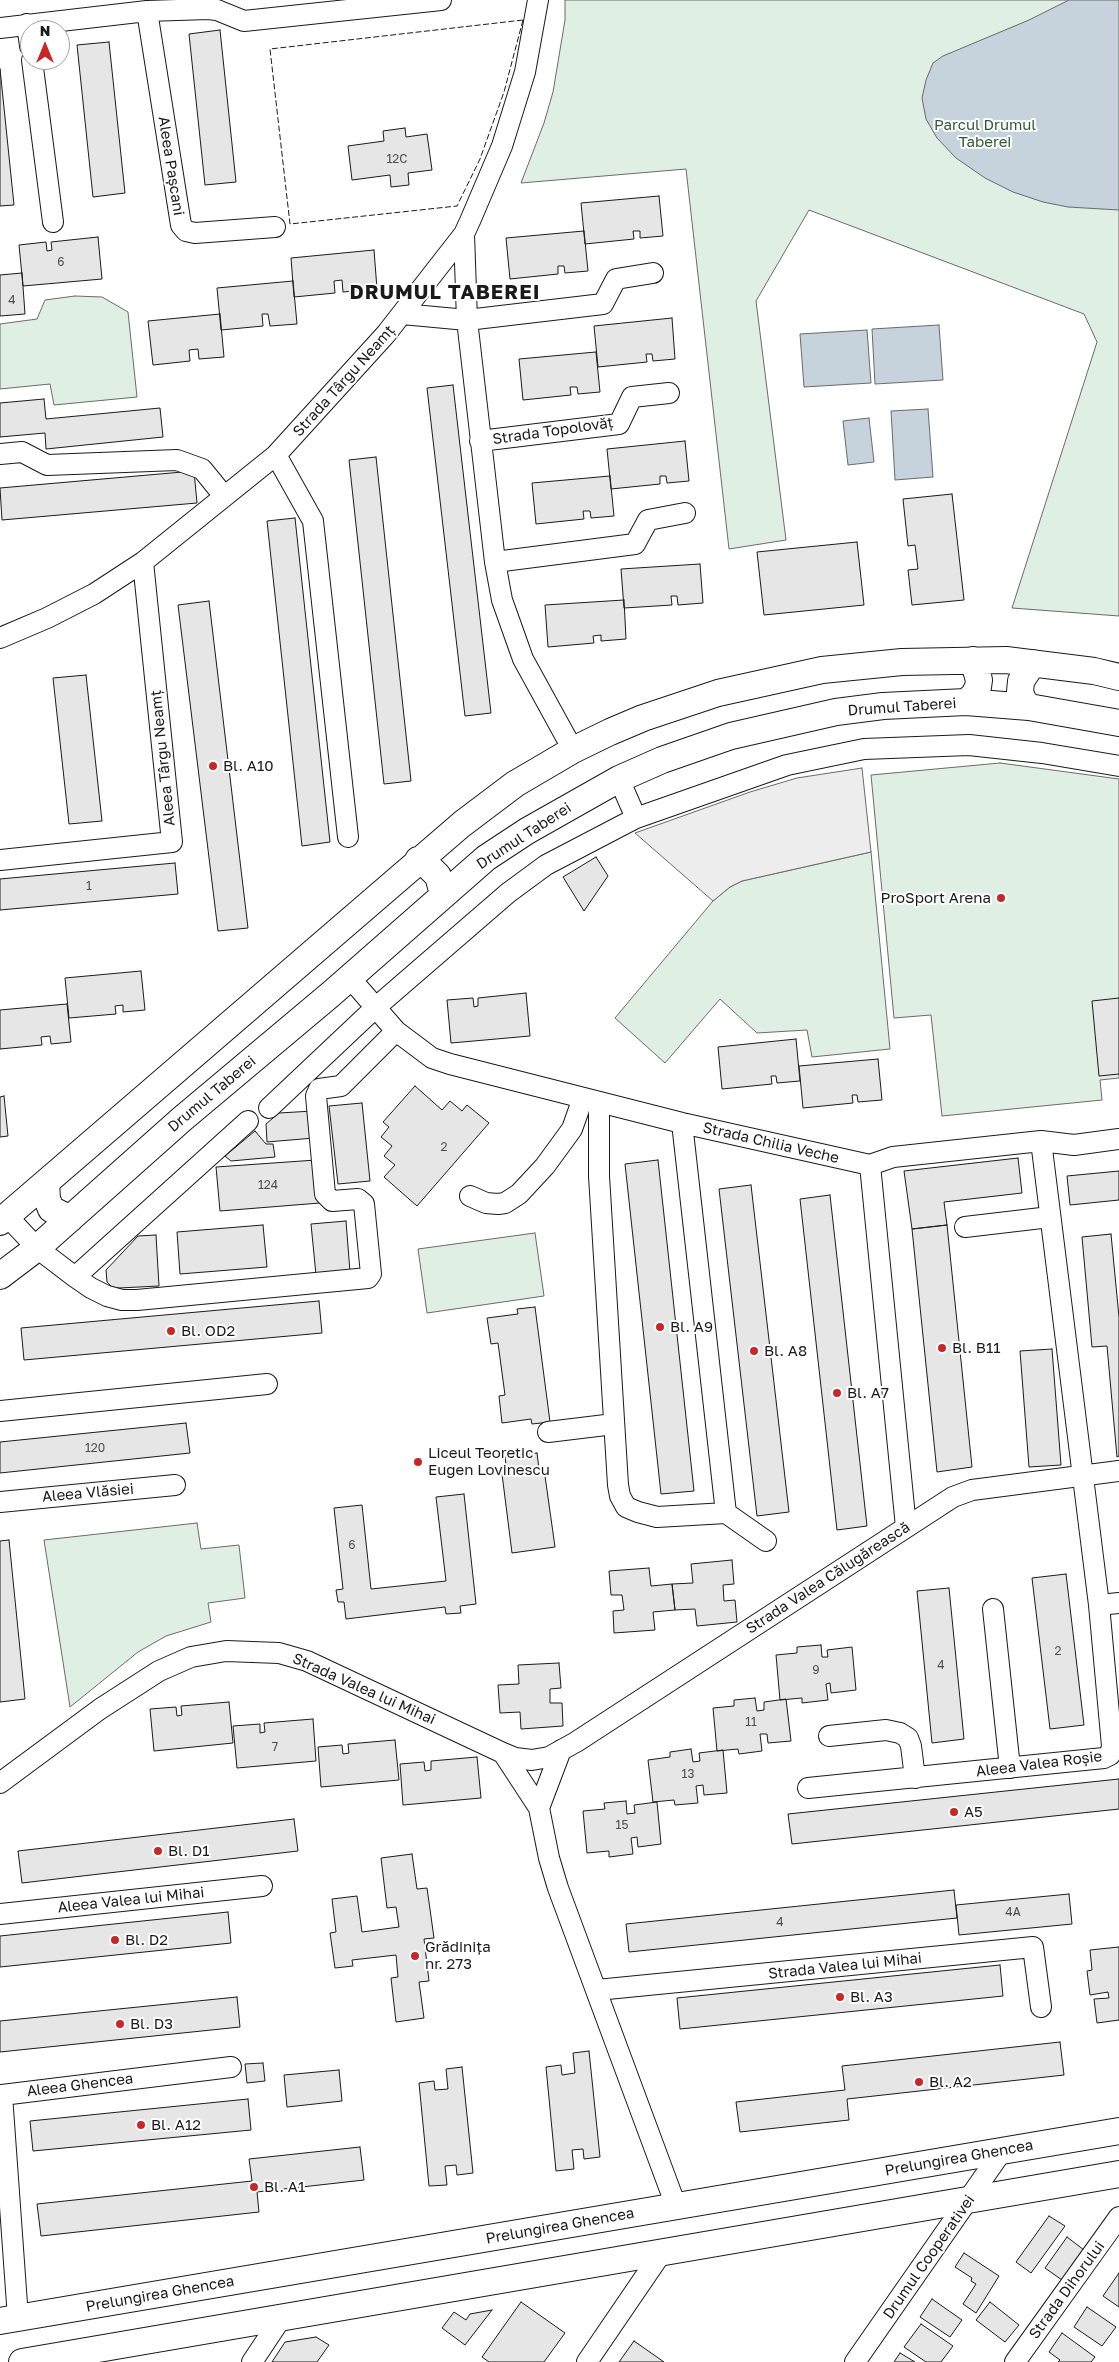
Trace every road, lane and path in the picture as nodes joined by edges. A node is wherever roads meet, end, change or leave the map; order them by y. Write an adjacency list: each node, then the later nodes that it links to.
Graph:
1 (442, 0): 3 (street)
2 (538, 0): 10 (street, Strada Târgu Neamț)
3 (147, 11): 4 (street); 9 (street, Aleea Pașcani)
4 (64, 20)
5 (20, 25): 6 (street)
6 (0, 28)
7 (33, 70): 8 (street)
8 (53, 222)
9 (275, 227)
10 (464, 234): 12 (street, Strada Târgu Neamț); 13 (street, Strada Topolovăț)
11 (654, 273): 13 (street)
12 (402, 314): 13 (street); 17 (street, Strada Târgu Neamț)
13 (467, 320): 15 (street, Strada Topolovăț)
14 (669, 393): 15 (street, Strada Topolovăț)
15 (480, 441): 21 (street, Strada Topolovăț)
16 (0, 454): 18 (street)
17 (276, 455): 18 (street, Strada Târgu Neamț); 34 (street)
18 (224, 496): 20 (street, Strada Târgu Neamț)
19 (685, 513): 21 (street)
20 (143, 562): 22 (street, Strada Târgu Neamț); 36 (street, Aleea Târgu Neamț)
21 (495, 562): 29 (street, Strada Topolovăț)
22 (0, 638)
23 (973, 660): 24 (main road); 26 (main road); 29 (main road)
24 (1033, 663): 25 (main road); 27 (main road)
25 (1119, 677)
26 (966, 702): 27 (main road, Drumul Taberei); 31 (main road, Drumul Taberei)
27 (1029, 707): 28 (main road, Drumul Taberei)
28 (1119, 723)
29 (573, 750): 33 (main road)
30 (1119, 766): 32 (street)
31 (619, 779): 32 (street); 35 (main road, Drumul Taberei)
32 (636, 818): 40 (street)
33 (462, 824): 35 (main road); 37 (main road)
34 (348, 837)
35 (486, 858): 38 (main road, Drumul Taberei)
36 (0, 860)
37 (418, 860): 38 (main road); 49 (main road)
38 (444, 894): 39 (main road, Drumul Taberei)
39 (350, 978): 40 (street, Strada Chilia Veche); 53 (main road, Drumul Taberei)
40 (376, 1008): 41 (street, Strada Chilia Veche); 43 (street)
41 (396, 1031): 42 (street, Strada Chilia Veche); 57 (street)
42 (591, 1100): 45 (street, Strada Chilia Veche); 50 (street); 60 (street)
43 (269, 1108)
44 (248, 1121): 57 (street)
45 (682, 1123): 48 (street, Strada Chilia Veche); 66 (street)
46 (1119, 1139): 47 (street)
47 (1041, 1141): 48 (street); 51 (street, Aleea Valea Roșie)
48 (870, 1165): 67 (street)
49 (46, 1183): 52 (main road); 53 (main road)
50 (470, 1196)
51 (1050, 1217): 54 (street); 63 (street, Aleea Valea Roșie)
52 (4, 1219): 55 (street)
53 (70, 1219): 55 (main road, Drumul Taberei)
54 (965, 1227)
55 (37, 1248): 56 (main road, Drumul Taberei); 57 (street)
56 (0, 1276)
57 (75, 1277)
58 (267, 1384): 59 (street)
59 (0, 1411)
60 (614, 1424): 61 (street); 66 (street)
61 (548, 1432)
62 (1119, 1471): 63 (street, Strada Valea Călugărească)
63 (1083, 1475): 67 (street, Strada Valea Călugărească); 70 (street, Aleea Valea Roșie)
64 (176, 1485): 65 (street, Aleea Vlăsiei)
65 (0, 1502)
66 (726, 1513): 68 (street)
67 (906, 1527): 73 (street, Strada Valea Călugărească)
68 (766, 1541)
69 (1119, 1603): 70 (street)
70 (1099, 1605): 75 (street, Aleea Valea Roșie)
71 (993, 1608): 75 (street)
72 (829, 1736): 76 (street)
73 (561, 1750): 74 (street, Strada Valea Călugărească); 79 (street)
74 (503, 1753): 77 (street, Strada Valea lui Mihai); 79 (street)
75 (1010, 1768): 76 (street, Aleea Valea Roșie)
76 (915, 1778): 78 (street, Aleea Valea Roșie)
77 (0, 1783)
78 (808, 1788)
79 (539, 1808): 82 (street)
80 (262, 1886): 81 (street, Aleea Valea lui Mihai)
81 (0, 1914)
82 (598, 1990): 83 (street, Strada Valea lui Mihai); 89 (street)
83 (1041, 2007)
84 (231, 2067): 93 (street, Aleea Ghencea)
85 (1119, 2131): 86 (main road, Prelungirea Ghencea)
86 (1002, 2151): 88 (street, Drumul Cooperativei); 89 (main road, Prelungirea Ghencea)
87 (1119, 2174): 88 (main road)
88 (970, 2198): 91 (main road); 98 (street, Drumul Cooperativei)
89 (676, 2206): 93 (main road, Prelungirea Ghencea)
90 (1119, 2217): 99 (street, Strada Dihorului)
91 (662, 2252): 92 (main road); 97 (street)
92 (282, 2317): 94 (main road); 96 (street)
93 (9, 2320)
94 (117, 2353): 95 (main road)
95 (22, 2362)
96 (252, 2362)
97 (587, 2362)
98 (855, 2362)
99 (1016, 2362)

